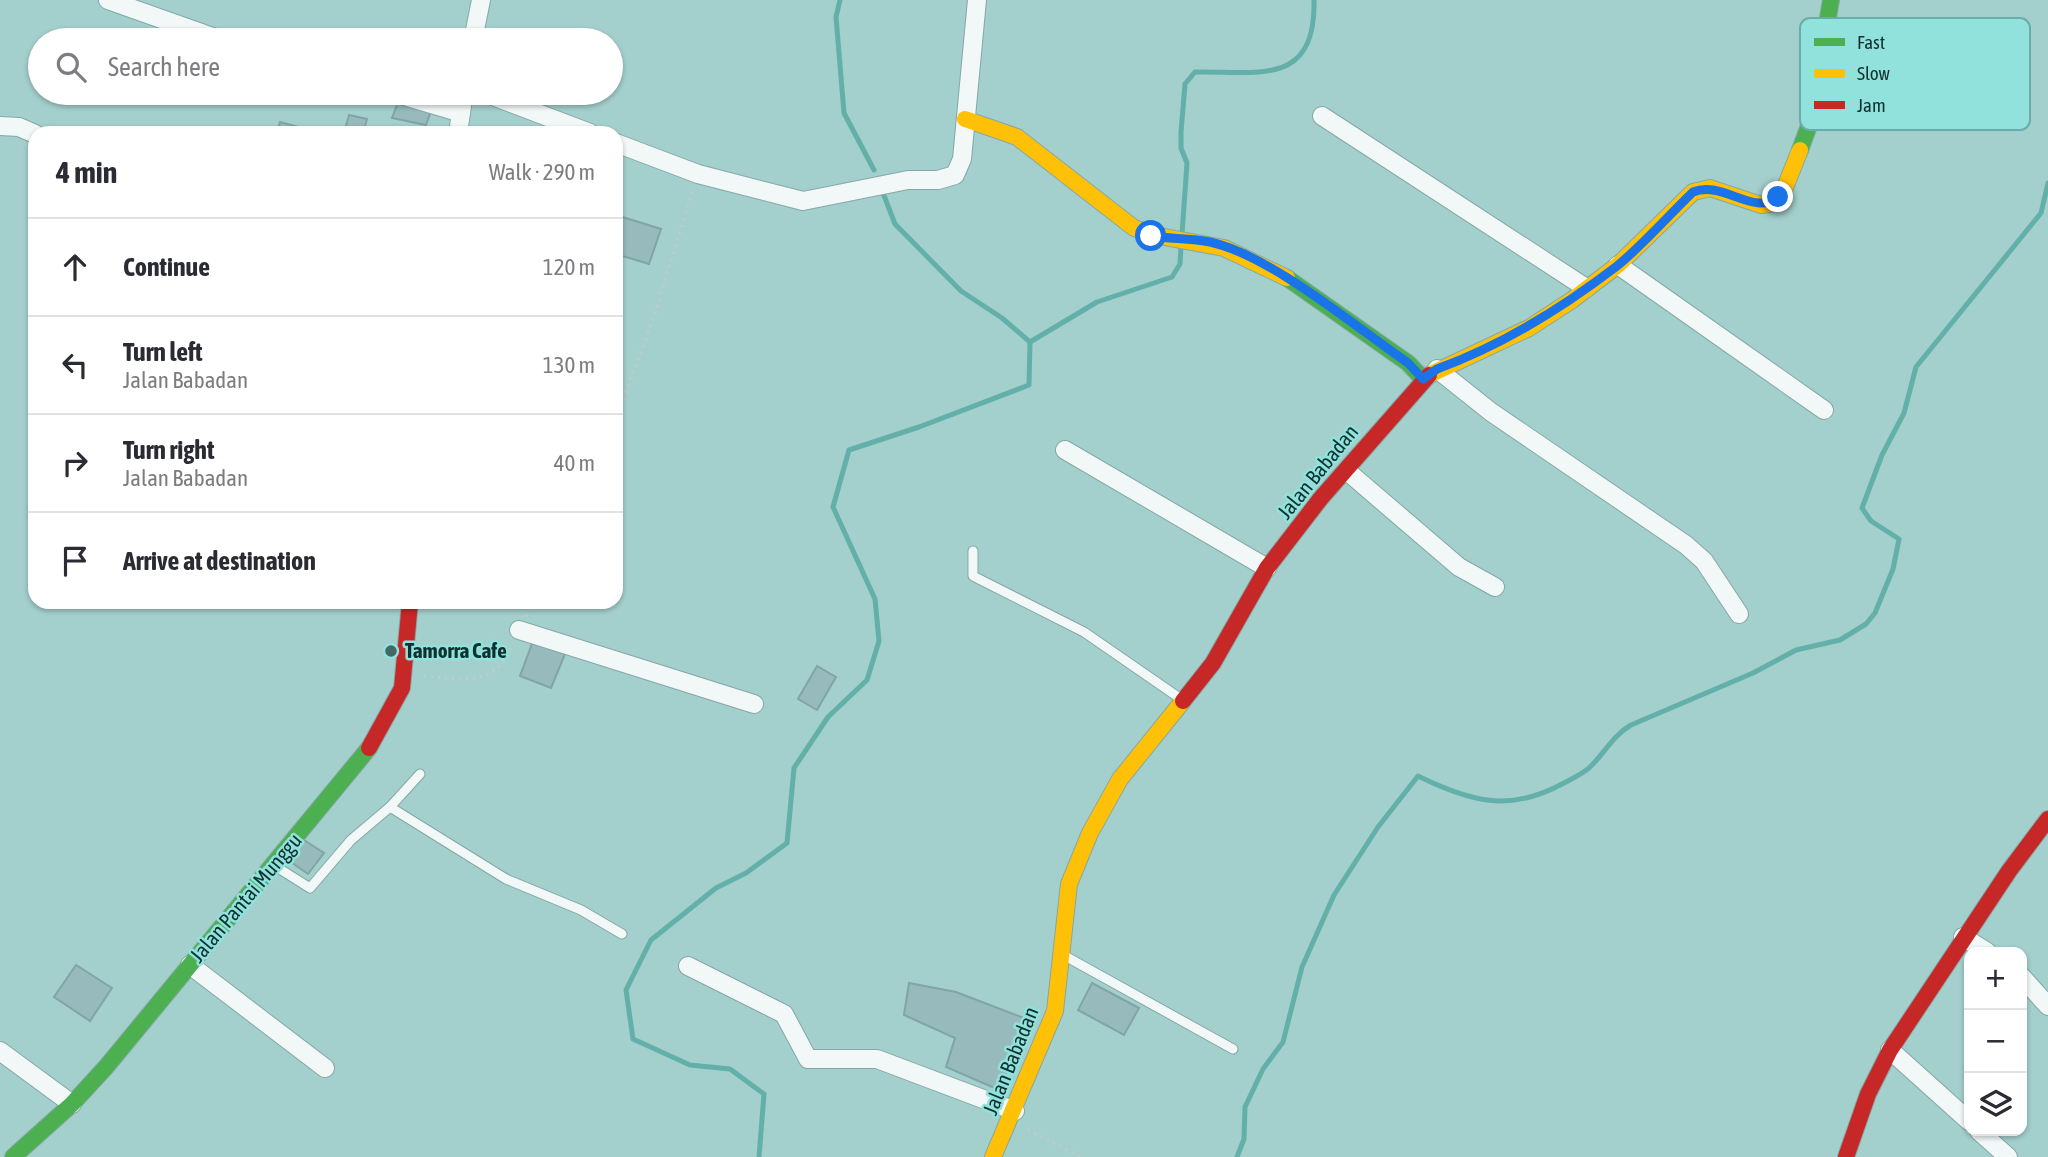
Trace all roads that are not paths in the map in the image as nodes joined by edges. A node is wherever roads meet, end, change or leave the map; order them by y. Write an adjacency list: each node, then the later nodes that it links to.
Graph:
1 (108, 0): 6 (street)
2 (481, 0): 7 (street)
3 (977, 0): 13 (street)
4 (1831, 0): 5 (street, Jalan Babadan)
5 (1828, 18)
6 (187, 28)
7 (475, 28)
8 (434, 105): 11 (street)
9 (462, 105): 11 (street)
10 (516, 105): 16 (street)
11 (461, 113): 15 (street)
12 (1322, 116): 21 (street)
13 (965, 119): 19 (street); 22 (street)
14 (0, 126): 18 (street)
15 (459, 126)
16 (572, 126)
17 (1807, 130): 20 (street, Jalan Babadan)
18 (28, 131)
19 (623, 146)
20 (1618, 265): 21 (street, Jalan Babadan); 23 (street)
21 (1586, 288): 22 (street, Jalan Babadan)
22 (1430, 374): 25 (street, Jalan Babadan); 30 (street)
23 (1824, 410)
24 (1065, 450): 27 (street)
25 (1347, 471): 27 (street, Jalan Babadan); 28 (street)
26 (973, 551): 32 (lane)
27 (1267, 568): 32 (street, Jalan Babadan)
28 (1495, 587)
29 (409, 609): 37 (street, Jalan Pantai Munggu)
30 (1739, 614)
31 (519, 630): 33 (street)
32 (1182, 700): 41 (street, Jalan Babadan)
33 (754, 704)
34 (420, 774): 35 (lane)
35 (390, 807): 37 (lane); 38 (lane)
36 (2047, 822): 39 (street)
37 (274, 865): 42 (street, Jalan Pantai Munggu)
38 (622, 934)
39 (1963, 937): 40 (street); 47 (street)
40 (1979, 947)
41 (1060, 954): 46 (lane); 51 (street, Jalan Babadan)
42 (190, 965): 49 (street); 50 (street, Jalan Pantai Munggu)
43 (688, 967): 51 (street)
44 (2027, 983): 45 (street)
45 (2048, 1006)
46 (1233, 1049)
47 (1890, 1050): 52 (street); 56 (street)
48 (0, 1051): 50 (street)
49 (325, 1069)
50 (72, 1104): 54 (street, Jalan Pantai Munggu)
51 (1013, 1116): 55 (street, Jalan Babadan)
52 (1964, 1117)
53 (1985, 1136): 57 (street)
54 (13, 1157)
55 (993, 1157)
56 (1846, 1157)
57 (2008, 1157)

